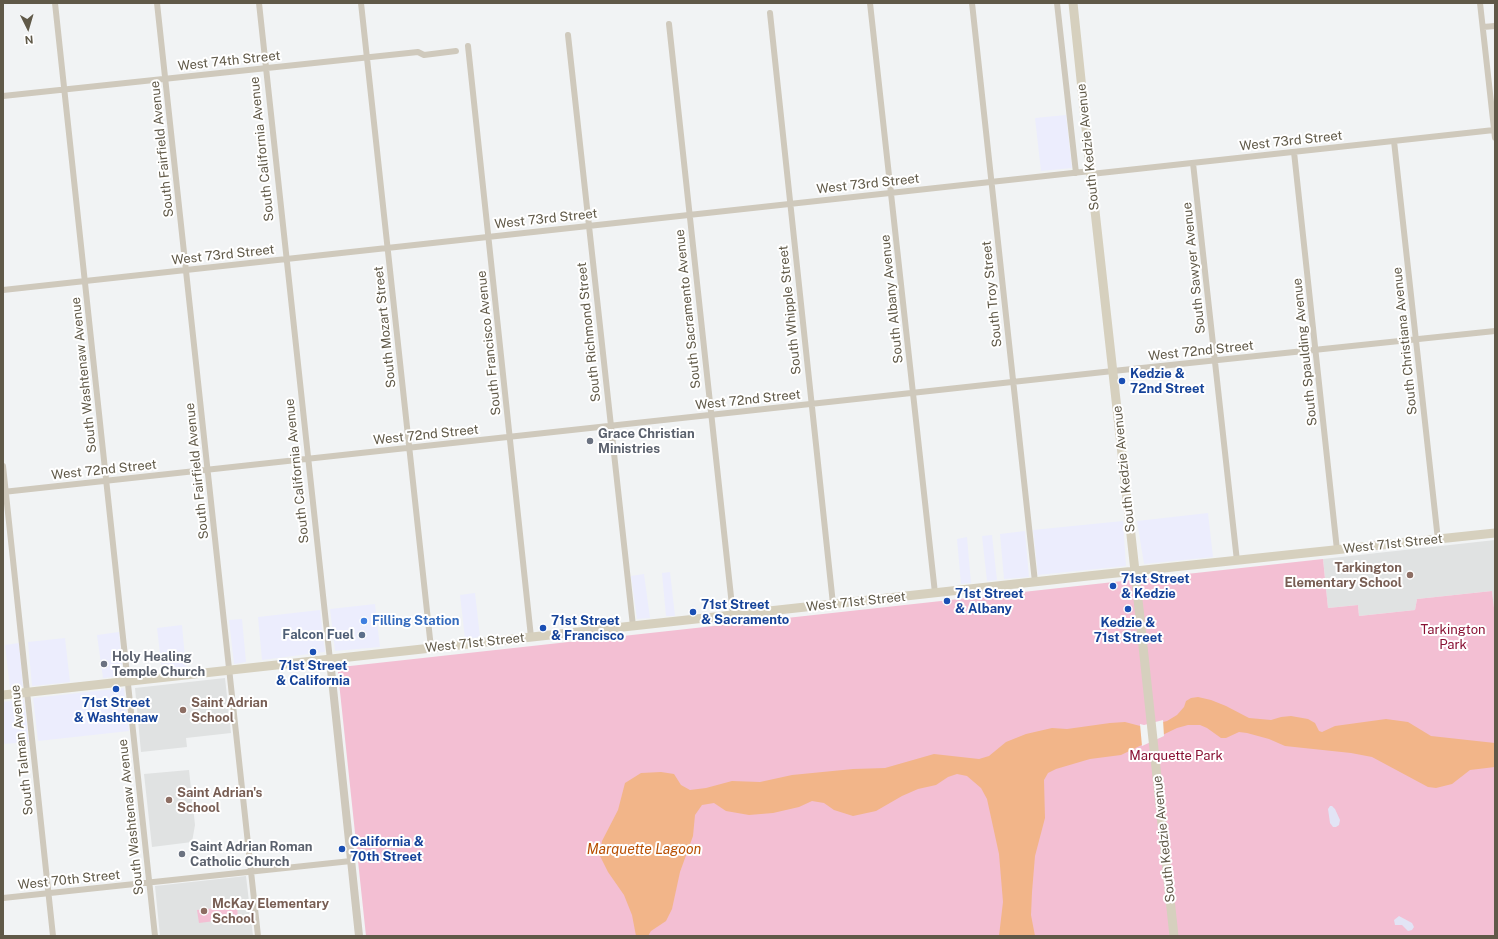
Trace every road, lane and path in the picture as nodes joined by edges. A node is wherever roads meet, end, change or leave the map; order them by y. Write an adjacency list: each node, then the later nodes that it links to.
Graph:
1 (56, 3): 20 (street, South Washtenaw Avenue)
2 (157, 3): 19 (street, South Fairfield Avenue)
3 (259, 3): 18 (street, South California Avenue)
4 (361, 3): 17 (street, South Mozart Street)
5 (870, 3): 30 (street, South Albany Avenue)
6 (972, 3): 29 (street, South Troy Street)
7 (1057, 3): 27 (street, South Kedzie Avenue)
8 (1073, 3): 28 (main road, South Kedzie Avenue)
9 (1480, 3): 13 (street)
10 (770, 13): 31 (street, South Whipple Street)
11 (669, 24): 32 (street, South Sacramento Avenue)
12 (1495, 26): 13 (street)
13 (1483, 27): 22 (street)
14 (568, 35): 33 (street, South Richmond Street)
15 (468, 46): 34 (street, South Francisco Avenue)
16 (456, 51): 17 (street, West 74th Street)
17 (367, 57): 18 (street, West 74th Street); 35 (street, South Mozart Street)
18 (266, 68): 19 (street, West 74th Street); 36 (street, South California Avenue)
19 (166, 79): 20 (street, West 74th Street); 37 (street, South Fairfield Avenue)
20 (64, 90): 21 (street, West 74th Street); 38 (street, South Washtenaw Avenue)
21 (3, 96)
22 (1494, 129): 23 (street); 24 (street, West 73rd Street)
23 (1495, 138)
24 (1394, 141): 25 (street, West 73rd Street); 41 (street, South Christiana Avenue)
25 (1294, 152): 26 (street, West 73rd Street); 42 (street, South Spaulding Avenue)
26 (1193, 163): 28 (street, West 73rd Street); 43 (street, South Sawyer Avenue)
27 (1076, 173): 28 (street, West 73rd Street); 29 (street, West 73rd Street)
28 (1091, 173): 44 (main road, South Kedzie Avenue)
29 (991, 182): 30 (street, West 73rd Street); 45 (street, South Troy Street)
30 (891, 193): 31 (street, West 73rd Street); 46 (street, South Albany Avenue)
31 (790, 204): 32 (street, West 73rd Street); 47 (street, South Whipple Street)
32 (689, 215): 33 (street, West 73rd Street); 48 (street, South Sacramento Avenue)
33 (589, 226): 34 (street, West 73rd Street); 49 (street, South Richmond Street)
34 (488, 237): 35 (street, West 73rd Street); 50 (street, South Francisco Avenue)
35 (388, 248): 36 (street, West 73rd Street); 51 (street, South Mozart Street)
36 (286, 259): 37 (street, West 73rd Street); 52 (street, South California Avenue)
37 (186, 270): 38 (street, West 73rd Street); 54 (street, South Fairfield Avenue)
38 (85, 281): 39 (street, West 73rd Street); 55 (street, South Washtenaw Avenue)
39 (3, 290)
40 (1495, 331): 41 (street, West 72nd Street)
41 (1416, 339): 42 (street, West 72nd Street); 58 (street, South Christiana Avenue)
42 (1315, 350): 43 (street, West 72nd Street); 59 (street, South Spaulding Avenue)
43 (1215, 360): 44 (street, West 72nd Street); 60 (street, South Sawyer Avenue)
44 (1113, 371): 45 (street, West 72nd Street); 61 (main road, South Kedzie Avenue)
45 (1013, 382): 46 (street, West 72nd Street); 62 (street, South Troy Street)
46 (913, 393): 47 (street, West 72nd Street); 63 (street, South Albany Avenue)
47 (811, 404): 48 (street, West 72nd Street); 64 (street, South Whipple Street)
48 (711, 415): 49 (street, West 72nd Street); 65 (street, South Sacramento Avenue)
49 (611, 426): 50 (street, West 72nd Street); 66 (street, South Richmond Street)
50 (510, 436): 51 (street, West 72nd Street); 67 (street, South Francisco Avenue)
51 (409, 448): 52 (street, West 72nd Street); 68 (street, South Mozart Street)
52 (308, 459): 54 (street, West 72nd Street); 69 (street, South California Avenue)
53 (3, 466): 56 (street, South Talman Avenue)
54 (208, 470): 55 (street, West 72nd Street); 70 (street, South Fairfield Avenue)
55 (107, 481): 56 (street, West 72nd Street); 71 (street, South Washtenaw Avenue)
56 (4, 492): 72 (street, South Talman Avenue)
57 (1495, 534): 58 (main road, West 71st Street)
58 (1438, 540): 59 (main road, West 71st Street)
59 (1337, 550): 60 (main road, West 71st Street)
60 (1237, 561): 61 (main road, West 71st Street)
61 (1135, 572): 62 (main road, West 71st Street); 83 (main road, South Kedzie Avenue)
62 (1035, 582): 63 (main road, West 71st Street)
63 (935, 593): 64 (main road, West 71st Street)
64 (833, 604): 65 (main road, West 71st Street)
65 (732, 615): 66 (main road, West 71st Street)
66 (633, 626): 67 (main road, West 71st Street)
67 (531, 637): 68 (main road, West 71st Street)
68 (431, 648): 69 (main road, West 71st Street)
69 (330, 660): 70 (main road, West 71st Street); 74 (street, South California Avenue)
70 (229, 670): 71 (main road, West 71st Street); 75 (street, South Fairfield Avenue)
71 (128, 682): 72 (main road, West 71st Street); 76 (street, South Washtenaw Avenue)
72 (27, 692): 73 (main road, West 71st Street); 77 (street, South Talman Avenue)
73 (3, 695)
74 (351, 861): 75 (street, West 70th Street); 82 (street, South California Avenue)
75 (251, 872): 76 (street, West 70th Street); 81 (street, South Fairfield Avenue)
76 (149, 882): 77 (street, West 70th Street); 80 (street, South Washtenaw Avenue)
77 (49, 893): 78 (street, West 70th Street); 79 (street, South Talman Avenue)
78 (3, 898)
79 (53, 936)
80 (155, 936)
81 (258, 936)
82 (359, 936)
83 (1174, 936)

